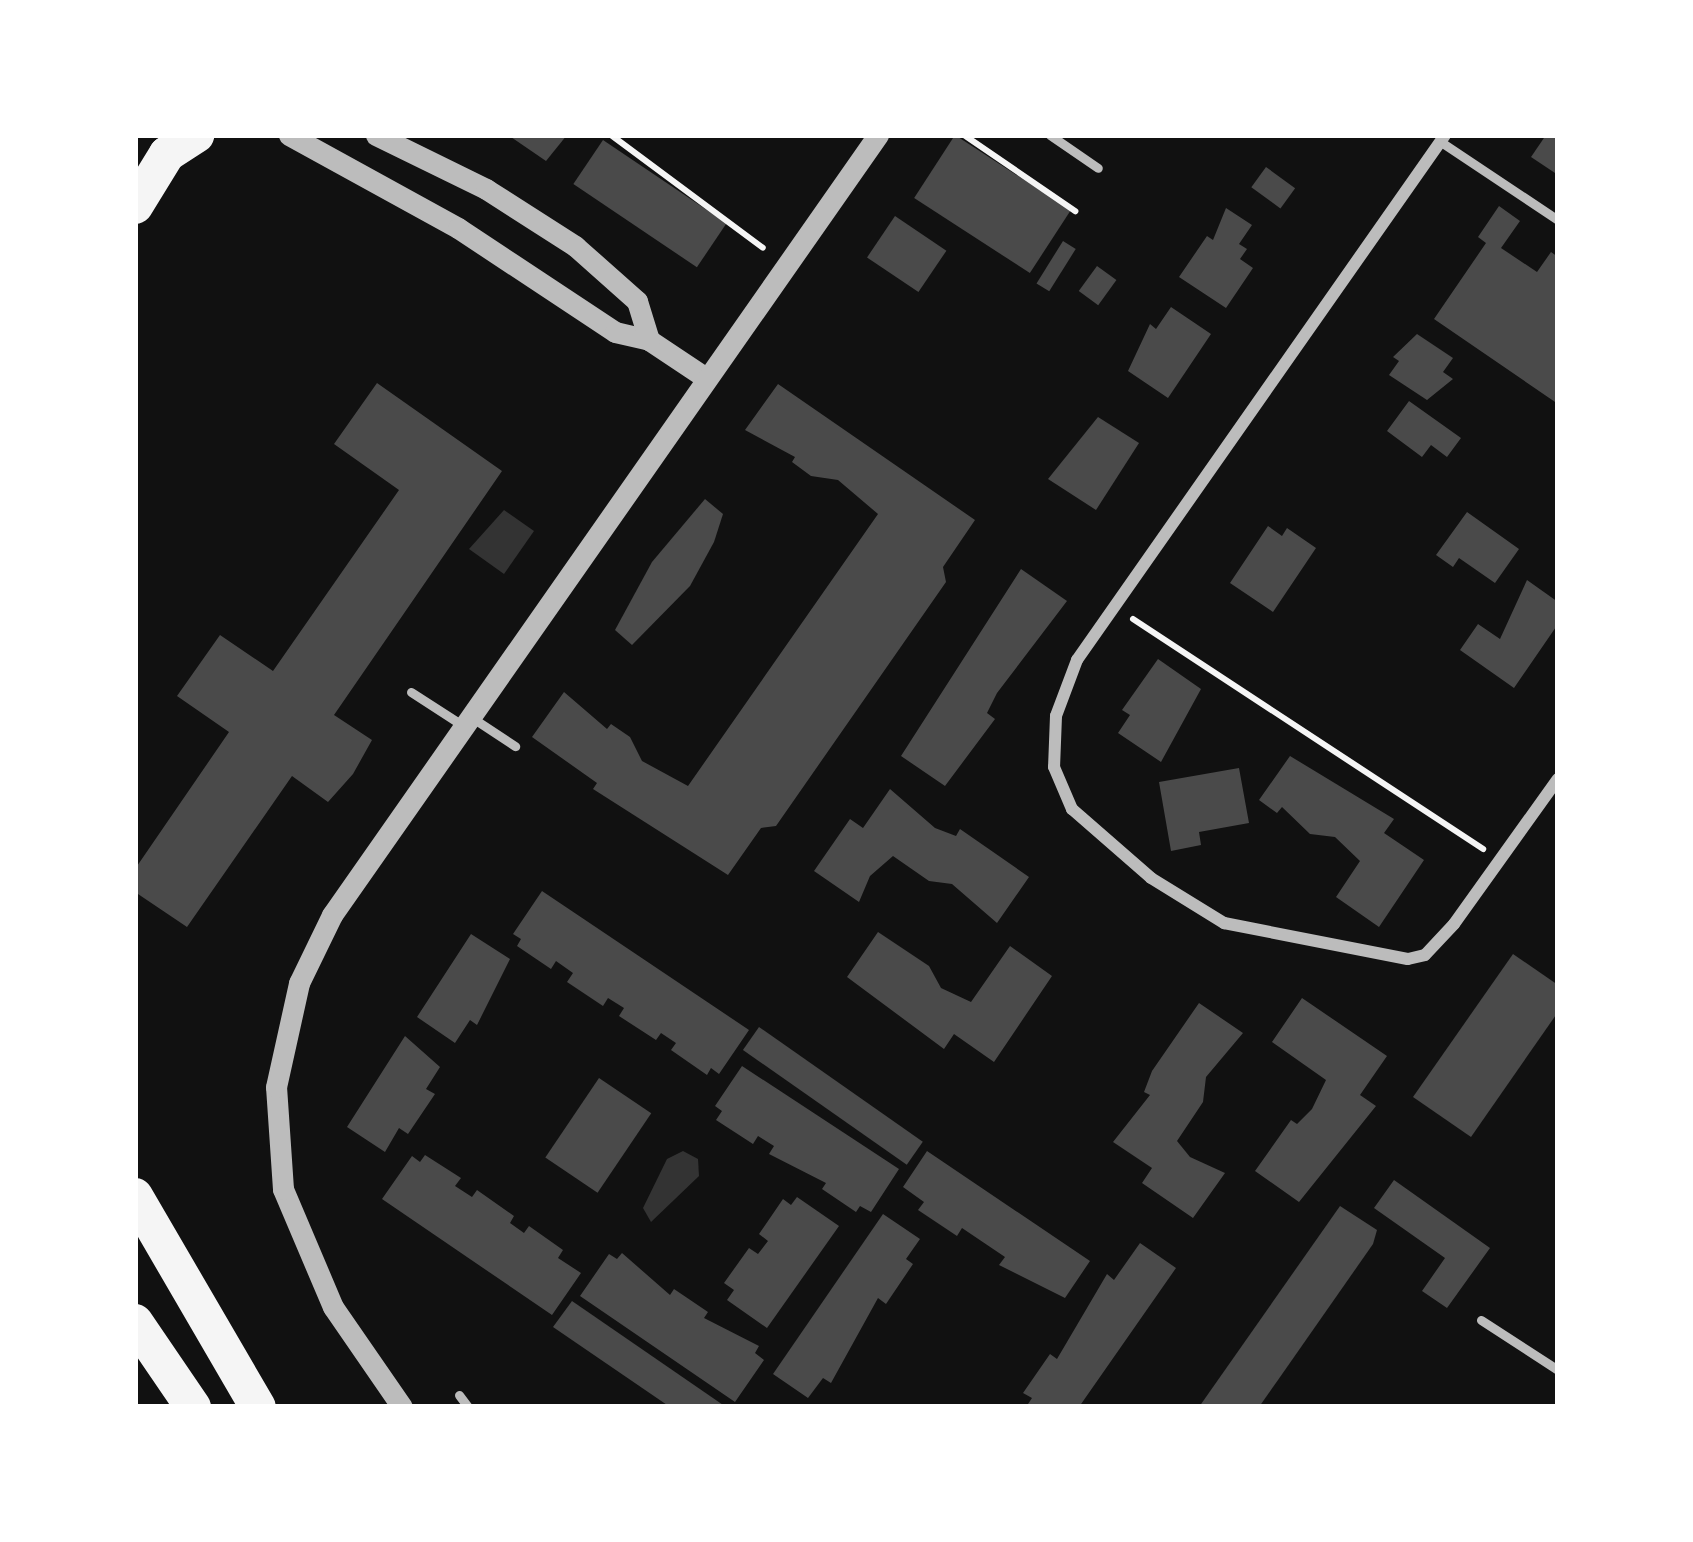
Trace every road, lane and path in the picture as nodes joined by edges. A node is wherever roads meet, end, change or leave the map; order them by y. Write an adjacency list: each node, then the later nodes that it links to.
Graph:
1 (196, 135): 10 (highway)
2 (289, 135): 14 (street)
3 (376, 135): 14 (street)
4 (610, 135): 13 (path)
5 (878, 135): 15 (street)
6 (964, 135): 11 (path)
7 (1050, 135): 9 (lane)
8 (1443, 138): 12 (lane); 16 (street)
9 (1098, 168)
10 (135, 206)
11 (1075, 211)
12 (1558, 220)
13 (763, 248)
14 (649, 340): 15 (street)
15 (706, 378): 18 (street)
16 (1115, 607): 21 (path); 21 (street)
17 (411, 692): 18 (lane)
18 (468, 721): 19 (lane); 29 (street)
19 (515, 746)
20 (1558, 779): 21 (street)
21 (1501, 861)
22 (135, 1196): 28 (highway)
23 (1481, 1320): 25 (lane)
24 (135, 1322): 27 (highway)
25 (1558, 1370)
26 (459, 1395): 30 (lane)
27 (193, 1407)
28 (258, 1407)
29 (402, 1407)
30 (468, 1407)

